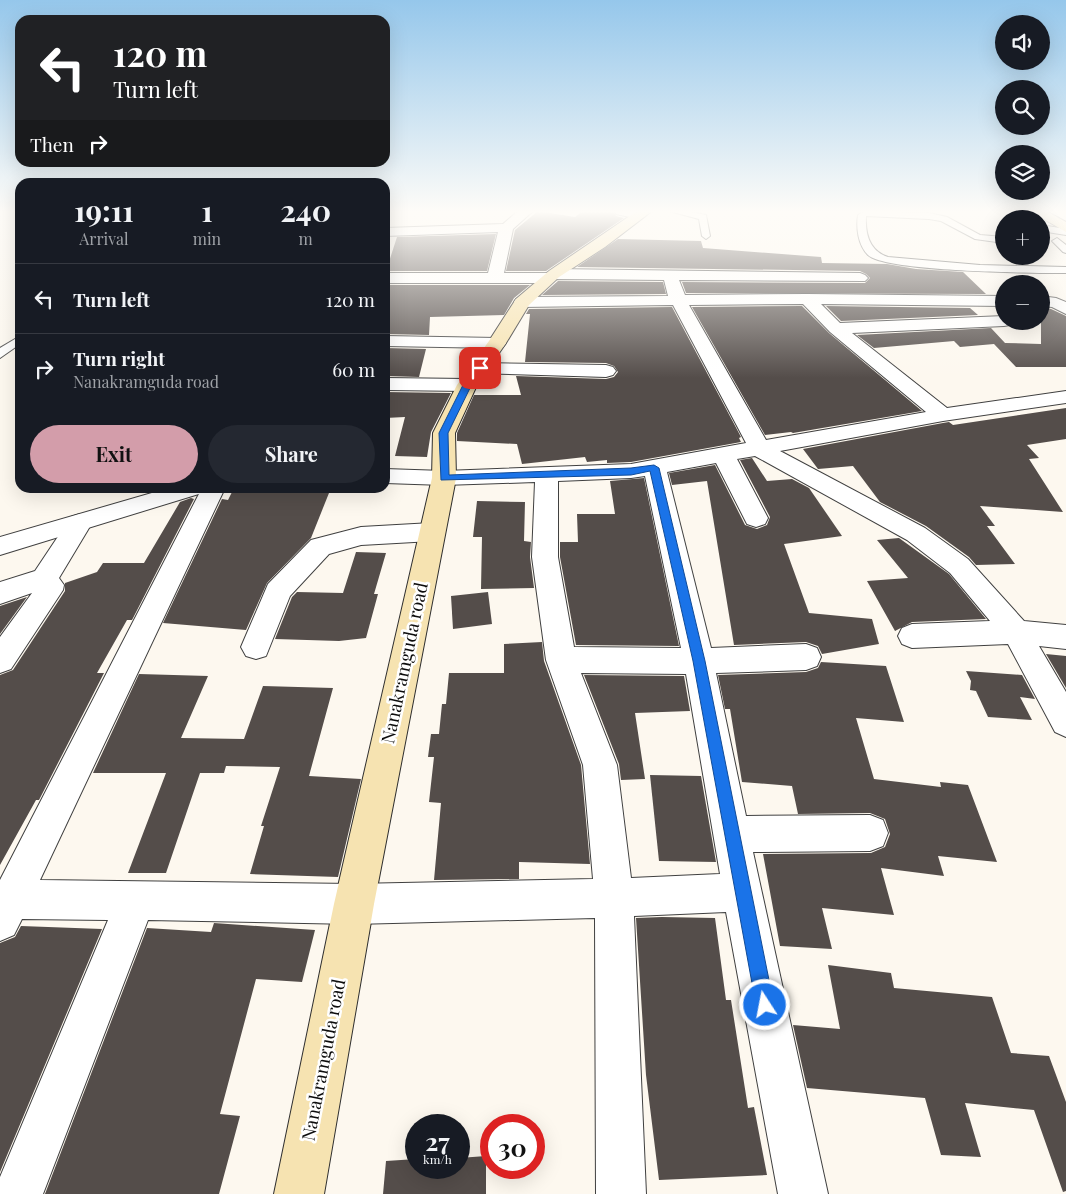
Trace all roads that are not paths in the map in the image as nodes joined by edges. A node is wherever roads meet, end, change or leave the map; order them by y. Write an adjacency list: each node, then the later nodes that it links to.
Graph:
1 (497, 267): 8 (street)
2 (565, 267): 6 (main road, Nanakramguda road)
3 (988, 267): 4 (lane)
4 (1066, 270)
5 (670, 275): 6 (street); 9 (street); 11 (street)
6 (551, 276): 8 (street); 13 (main road, Nanakramguda road)
7 (390, 278): 8 (street)
8 (495, 278)
9 (860, 278)
10 (807, 299): 11 (street); 12 (street); 17 (street)
11 (678, 300): 13 (street); 27 (street)
12 (995, 301)
13 (522, 302): 20 (main road, Nanakramguda road)
14 (1050, 302): 15 (street)
15 (1066, 308)
16 (995, 321): 17 (street)
17 (836, 328): 26 (street)
18 (390, 341): 20 (street)
19 (15, 343): 21 (lane)
20 (497, 343): 23 (main road, Nanakramguda road)
21 (0, 354)
22 (606, 371): 23 (street)
23 (473, 377): 24 (street); 32 (main road, Nanakramguda road)
24 (390, 384)
25 (1066, 397): 26 (street)
26 (943, 416): 27 (street)
27 (760, 449): 28 (street); 40 (street)
28 (724, 456): 29 (street); 35 (street)
29 (654, 468): 30 (street); 47 (street)
30 (547, 475): 32 (street); 46 (street)
31 (390, 476): 32 (street)
32 (444, 478): 37 (main road, Nanakramguda road)
33 (178, 493): 36 (street)
34 (211, 493): 55 (street)
35 (756, 518)
36 (70, 526): 38 (street); 39 (street)
37 (432, 532): 43 (street); 54 (main road, Nanakramguda road)
38 (0, 546)
39 (22, 586): 45 (street)
40 (1016, 632): 41 (street); 42 (street); 48 (street)
41 (912, 636)
42 (1066, 637)
43 (256, 647)
44 (806, 657): 47 (street)
45 (0, 660)
46 (561, 660): 47 (street); 52 (street)
47 (699, 661): 50 (street)
48 (1066, 722)
49 (870, 833): 50 (street)
50 (731, 834): 51 (street)
51 (742, 892): 52 (street); 59 (street)
52 (614, 898): 54 (street); 58 (street)
53 (136, 901): 54 (street); 55 (street); 56 (street)
54 (354, 904): 57 (main road, Nanakramguda road)
55 (6, 910)
56 (18, 1194)
57 (299, 1194)
58 (620, 1194)
59 (803, 1194)

